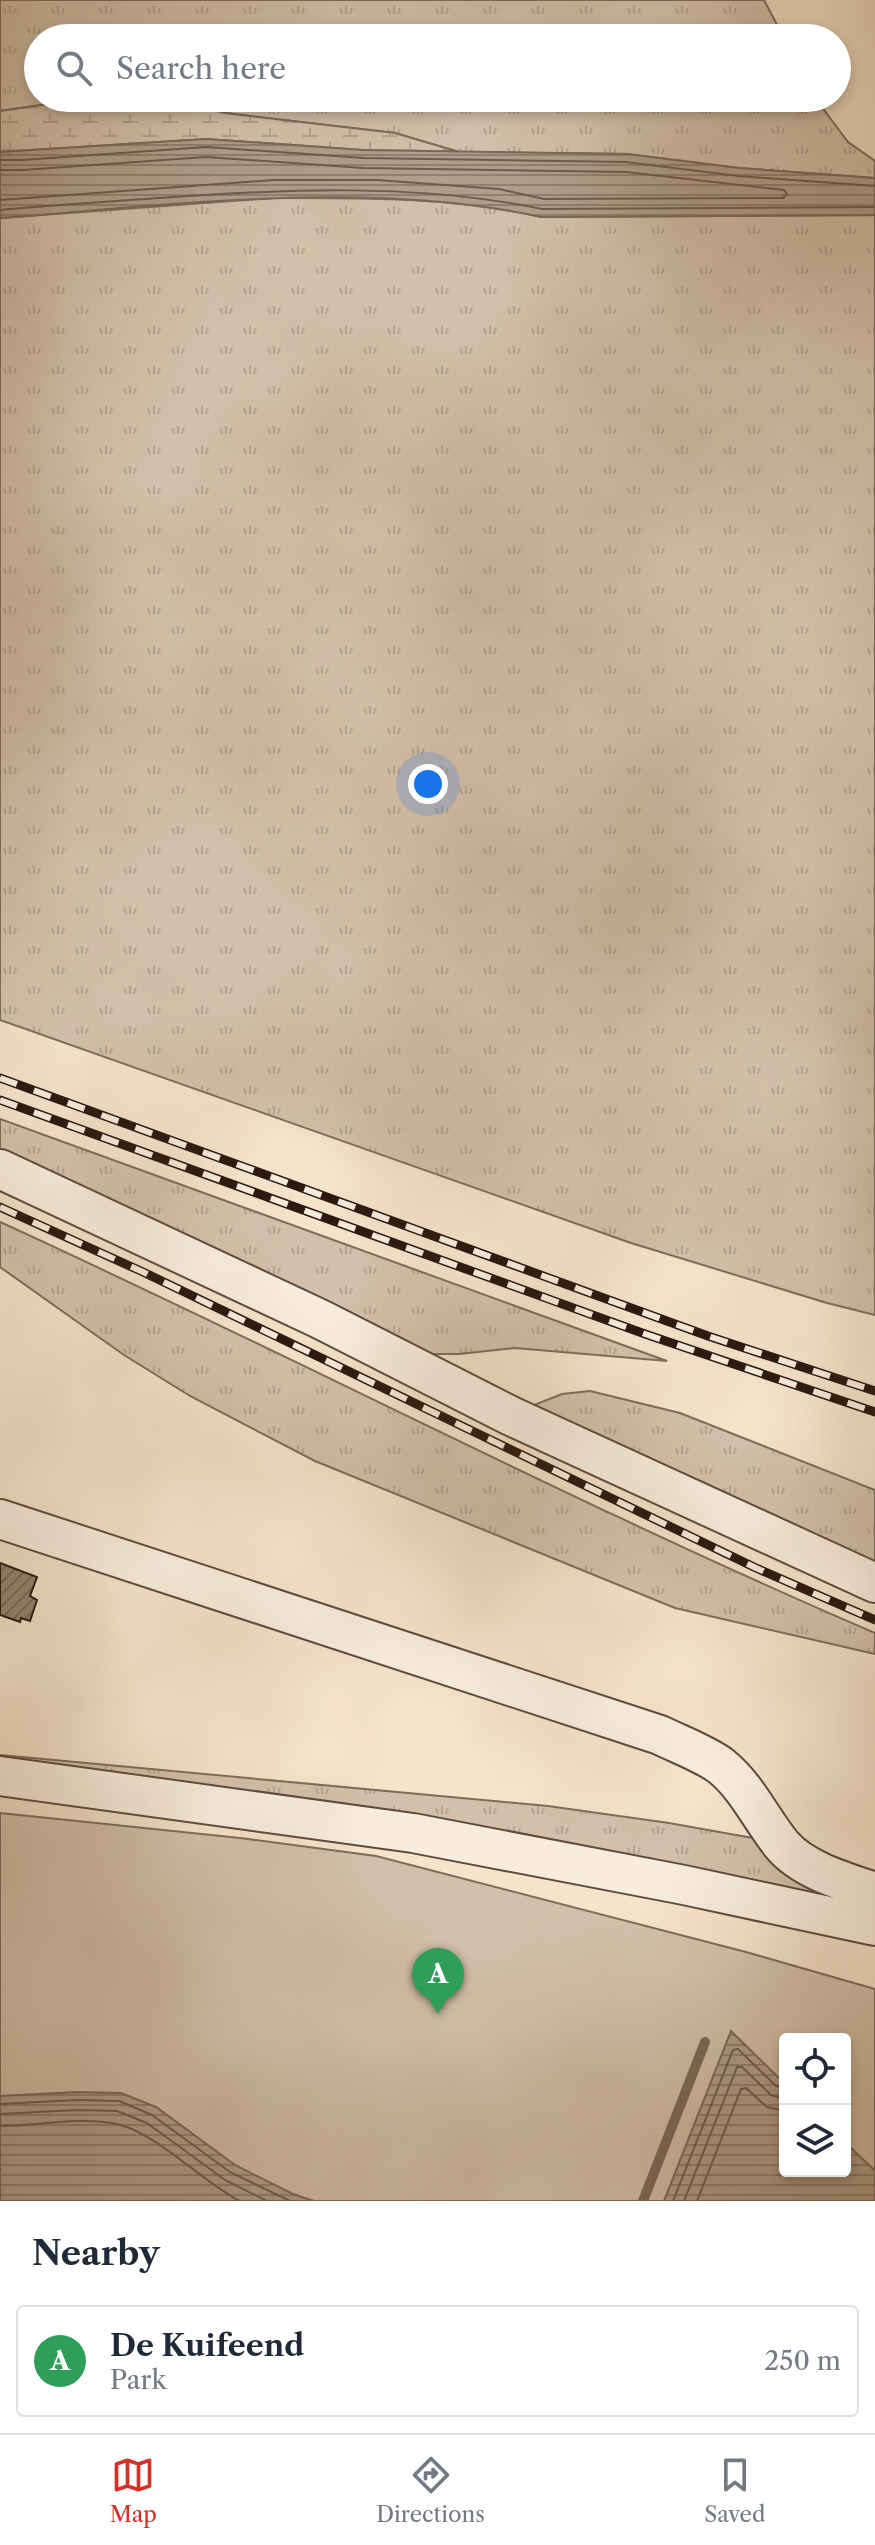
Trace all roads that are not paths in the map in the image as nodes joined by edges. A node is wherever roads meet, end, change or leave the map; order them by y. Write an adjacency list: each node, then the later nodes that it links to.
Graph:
1 (0, 1169): 3 (street)
2 (0, 1519): 5 (street)
3 (875, 1583)
4 (0, 1776): 6 (street)
5 (875, 1892)
6 (875, 1926)

